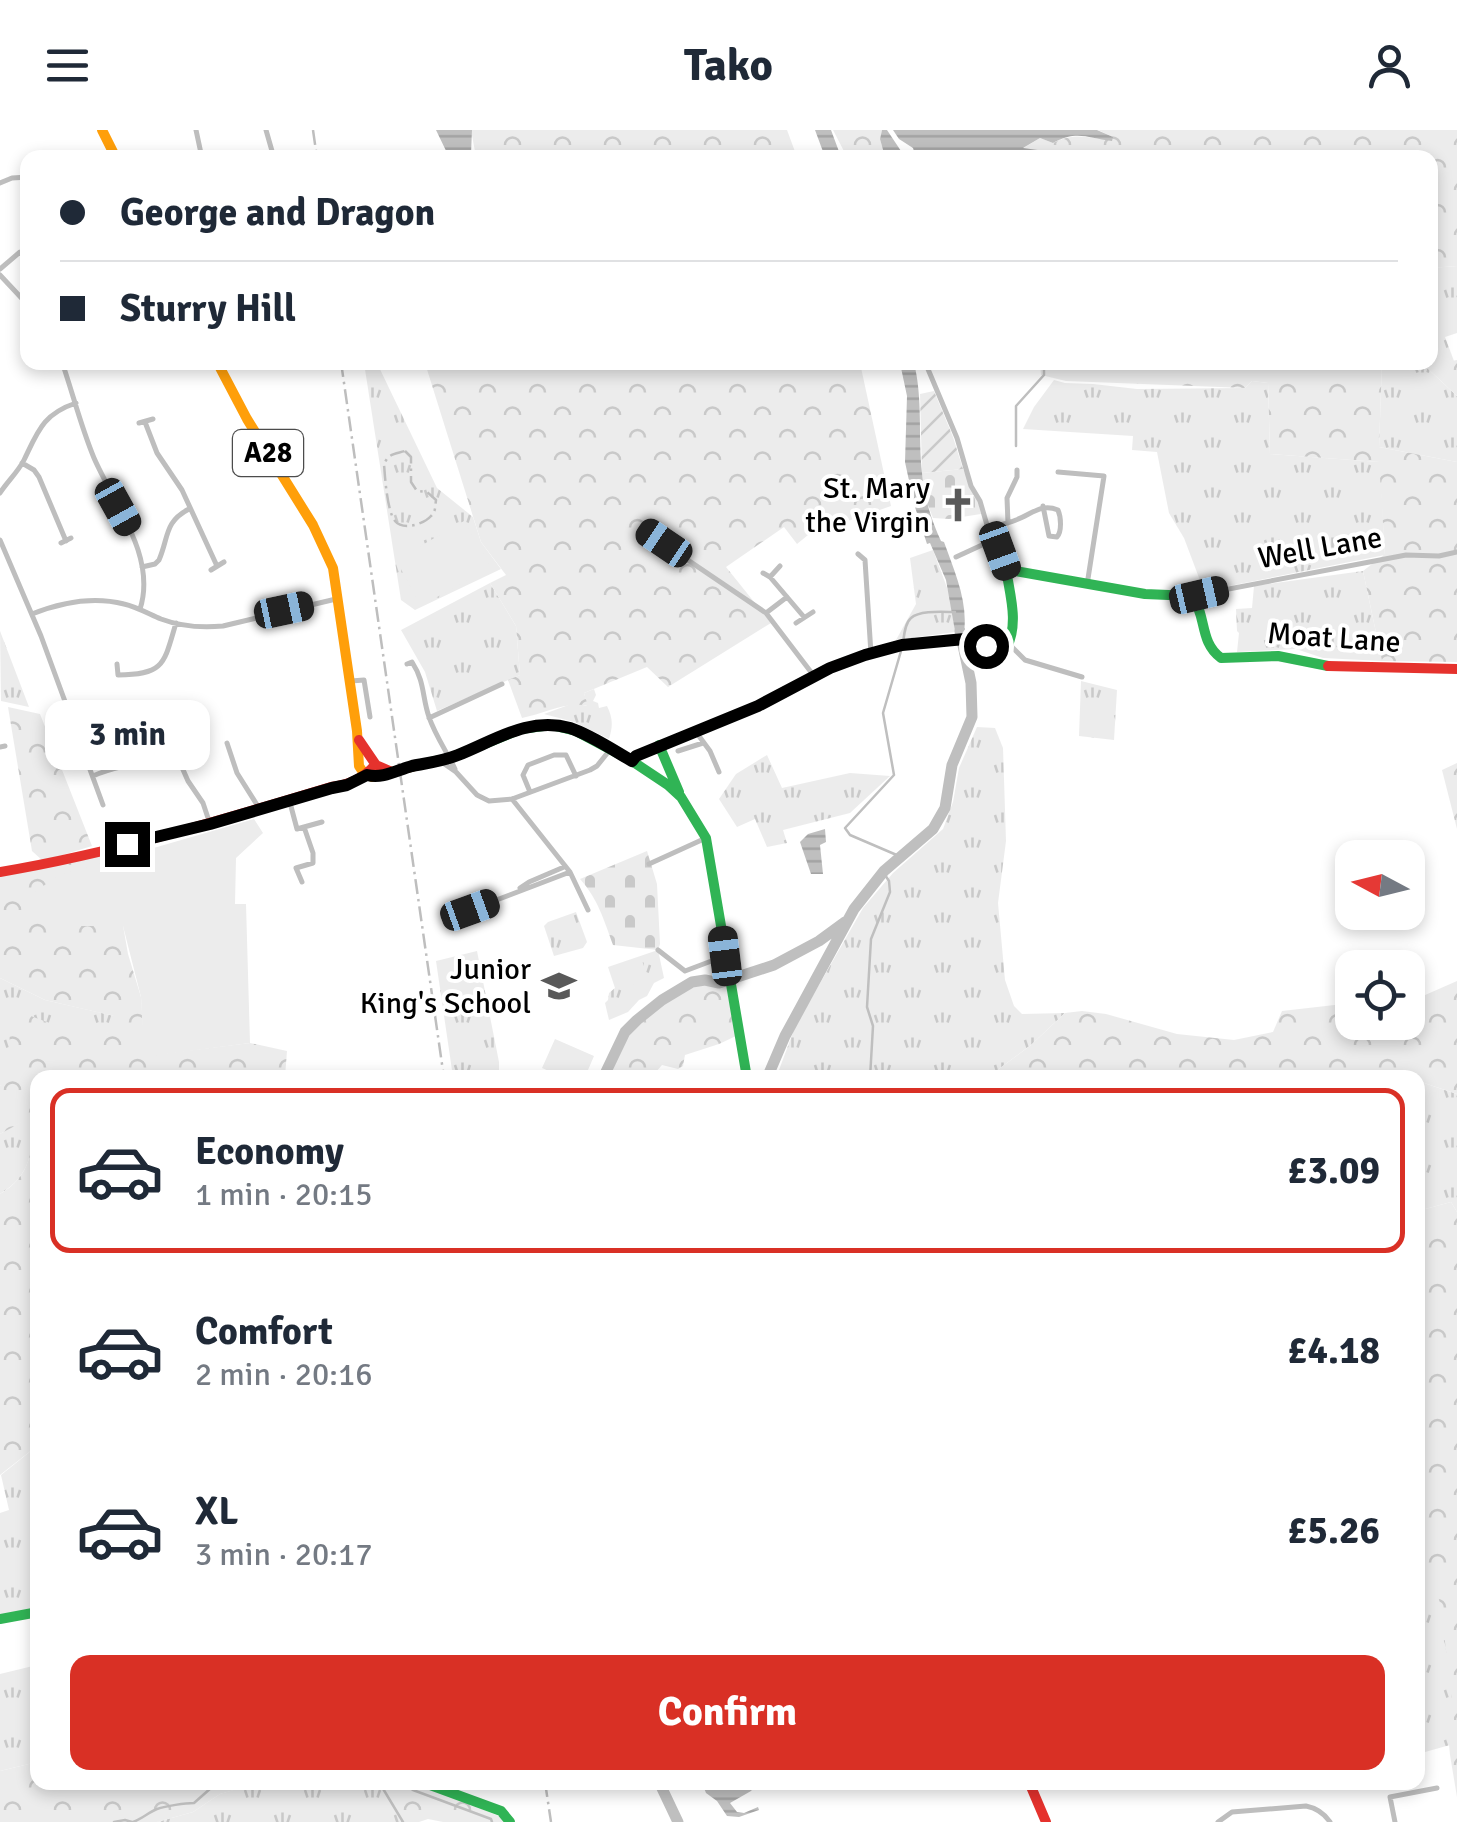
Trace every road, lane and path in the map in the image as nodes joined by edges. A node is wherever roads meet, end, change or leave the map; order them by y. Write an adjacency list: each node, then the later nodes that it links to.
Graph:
1 (20, 252): 2 (street)
2 (0, 272): 3 (street)
3 (20, 296)
4 (67, 370): 7 (street)
5 (221, 370): 33 (main road, A28)
6 (928, 370): 16 (street)
7 (76, 403): 9 (street); 26 (street)
8 (153, 419): 14 (street)
9 (22, 462): 12 (street); 20 (street)
10 (1017, 470): 15 (street)
11 (1058, 472): 28 (street)
12 (0, 491)
13 (1044, 506): 13 (street); 15 (street)
14 (190, 508): 24 (street); 26 (street)
15 (1008, 523): 16 (street)
16 (988, 526): 18 (street)
17 (645, 531): 37 (street)
18 (995, 539): 23 (street); 27 (street)
19 (0, 540): 36 (street)
20 (66, 540)
21 (1457, 552): 32 (street, Well Lane)
22 (858, 554): 31 (street)
23 (956, 556)
24 (217, 566)
25 (780, 566): 30 (street)
26 (142, 567): 34 (street)
27 (1008, 574): 28 (main road); 41 (main road)
28 (1087, 584): 32 (main road)
29 (875, 595): 31 (street)
30 (787, 596): 37 (street); 38 (street)
31 (866, 596): 42 (street)
32 (1192, 596): 45 (main road, Moat Lane)
33 (339, 598): 40 (street); 48 (main road, A28)
34 (140, 609): 36 (street); 40 (street)
35 (812, 612): 38 (street)
36 (32, 614): 66 (street)
37 (766, 614): 46 (street)
38 (804, 618): 39 (street)
39 (796, 623)
40 (176, 624): 43 (street)
41 (1010, 645): 42 (main road); 47 (street)
42 (871, 654): 46 (main road)
43 (117, 664)
44 (407, 664): 50 (street)
45 (1457, 669)
46 (814, 676): 53 (main road)
47 (1082, 676)
48 (351, 681): 51 (street); 64 (main road, A28)
49 (502, 684): 50 (street)
50 (428, 714): 61 (street)
51 (370, 717)
52 (166, 730): 75 (street)
53 (696, 732): 55 (street); 56 (main road)
54 (227, 742): 73 (street)
55 (703, 743): 58 (street); 65 (street)
56 (659, 745): 62 (main road); 69 (main road)
57 (610, 748): 61 (main road); 62 (main road); 67 (street)
58 (678, 751)
59 (126, 754): 63 (street)
60 (151, 758): 63 (street)
61 (445, 759): 64 (main road); 71 (street)
62 (632, 761): 69 (main road)
63 (127, 765): 66 (street)
64 (368, 767): 70 (main road)
65 (719, 772)
66 (93, 776): 72 (street)
67 (576, 776): 68 (street); 68 (street)
68 (530, 792): 71 (street)
69 (681, 797): 77 (main road)
70 (290, 799): 73 (main road); 76 (street)
71 (512, 799): 79 (street)
72 (103, 805)
73 (259, 808): 75 (main road)
74 (322, 822): 76 (street)
75 (210, 824): 80 (main road)
76 (296, 829): 81 (street)
77 (706, 838): 78 (street); 85 (main road)
78 (649, 864)
79 (567, 870): 82 (street); 83 (street)
80 (0, 872)
81 (302, 882)
82 (588, 910)
83 (456, 912)
84 (658, 950): 85 (street)
85 (726, 960): 86 (main road)
86 (746, 1070)
87 (30, 1613): 88 (main road)
88 (0, 1618)
89 (1437, 1788): 96 (street)
90 (444, 1790): 92 (main road)
91 (1032, 1790): 93 (main road)
92 (510, 1822)
93 (1046, 1822)
94 (1218, 1822): 95 (street)
95 (1330, 1822)
96 (1395, 1822)

